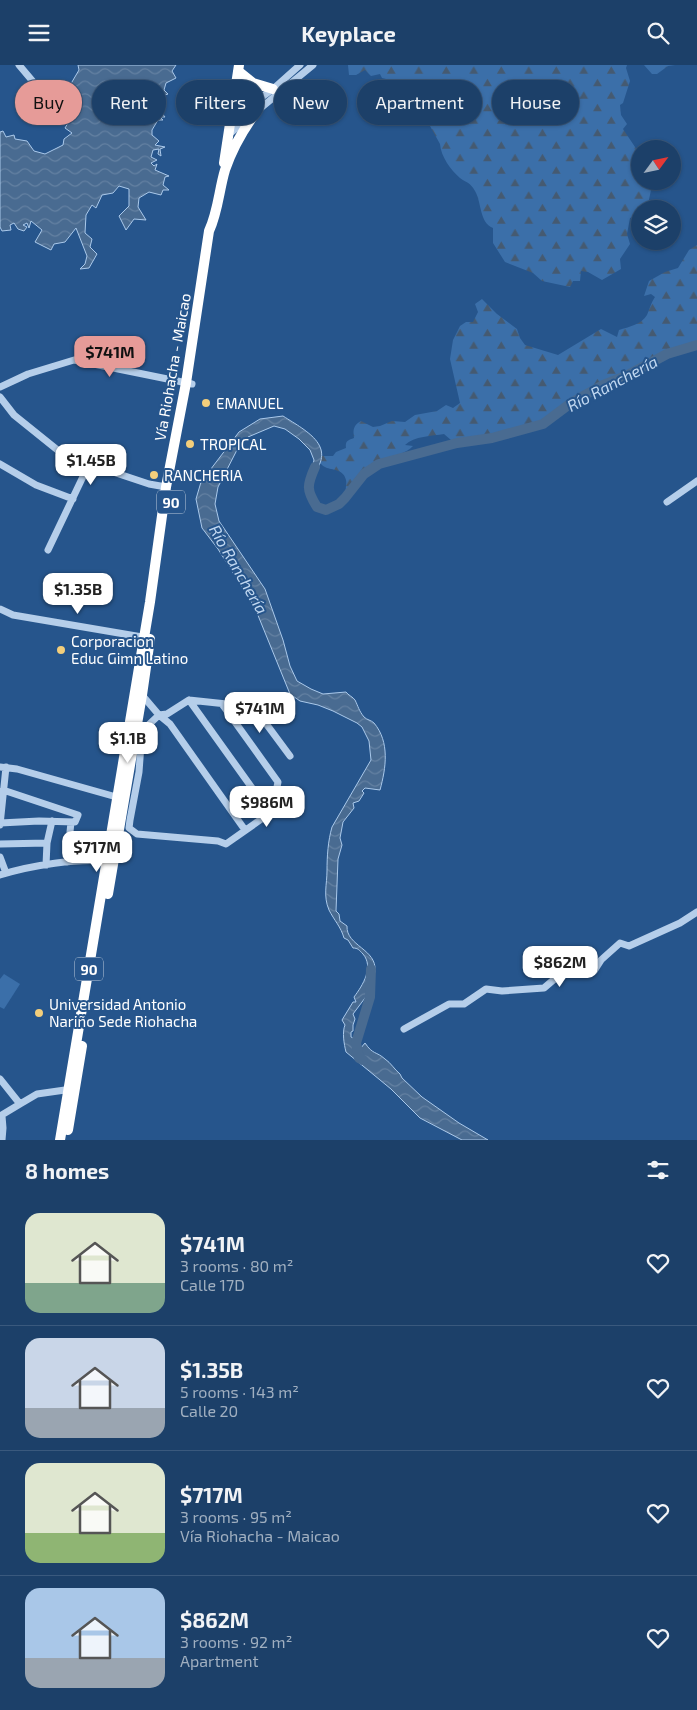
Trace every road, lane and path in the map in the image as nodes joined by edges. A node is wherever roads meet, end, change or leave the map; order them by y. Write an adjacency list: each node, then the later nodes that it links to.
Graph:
1 (19, 65): 5 (street)
2 (300, 65): 6 (street)
3 (313, 65): 8 (street)
4 (238, 68): 6 (highway)
5 (32, 80)
6 (272, 89): 7 (street)
7 (264, 95)
8 (264, 105)
9 (229, 125): 12 (highway, 90)
10 (240, 125): 12 (street)
11 (247, 125): 13 (highway)
12 (227, 135): 13 (highway, 90)
13 (220, 192): 14 (highway, Vía Riohacha - Maicao / 90)
14 (189, 383): 15 (street); 20 (highway, Vía Riohacha - Maicao / 90); 24 (highway, Vía Riohacha - Maicao / 90)
15 (0, 387)
16 (0, 397): 18 (street)
17 (0, 464): 21 (street)
18 (89, 464): 20 (street); 21 (street)
19 (697, 481): 22 (street)
20 (166, 487): 24 (highway, Vía Riohacha - Maicao / 90)
21 (73, 499): 23 (street)
22 (667, 503)
23 (48, 550)
24 (153, 602): 26 (highway, Vía Riohacha - Maicao / 90)
25 (0, 609): 26 (street)
26 (147, 638): 27 (highway, Vía Riohacha - Maicao / 90)
27 (138, 694): 30 (street); 34 (highway, Vía Riohacha - Maicao / 90)
28 (189, 700): 29 (street); 30 (street); 35 (street)
29 (222, 704): 31 (street); 35 (street)
30 (159, 715): 39 (street); 39 (street)
31 (290, 756)
32 (3, 767): 33 (street); 34 (street)
33 (3, 790): 37 (street); 38 (street)
34 (121, 798): 44 (highway, Vía Riohacha - Maicao / 90)
35 (270, 813): 39 (street)
36 (52, 821): 37 (street); 38 (street); 40 (street)
37 (71, 822): 43 (street)
38 (0, 824)
39 (245, 830)
40 (47, 843): 41 (street); 45 (street)
41 (0, 844)
42 (0, 857): 46 (street)
43 (67, 862): 44 (street); 45 (street)
44 (111, 863): 50 (highway, Vía Riohacha - Maicao / 90)
45 (46, 865): 46 (street)
46 (3, 874)
47 (697, 912): 48 (street)
48 (404, 1029)
49 (0, 1079): 51 (street)
50 (72, 1089): 51 (street); 54 (highway, Vía Riohacha - Maicao / 90); 55 (highway, Vía Riohacha - Maicao / 90)
51 (20, 1104): 52 (street)
52 (1, 1116): 53 (street)
53 (2, 1140)
54 (60, 1140)
55 (66, 1140)

